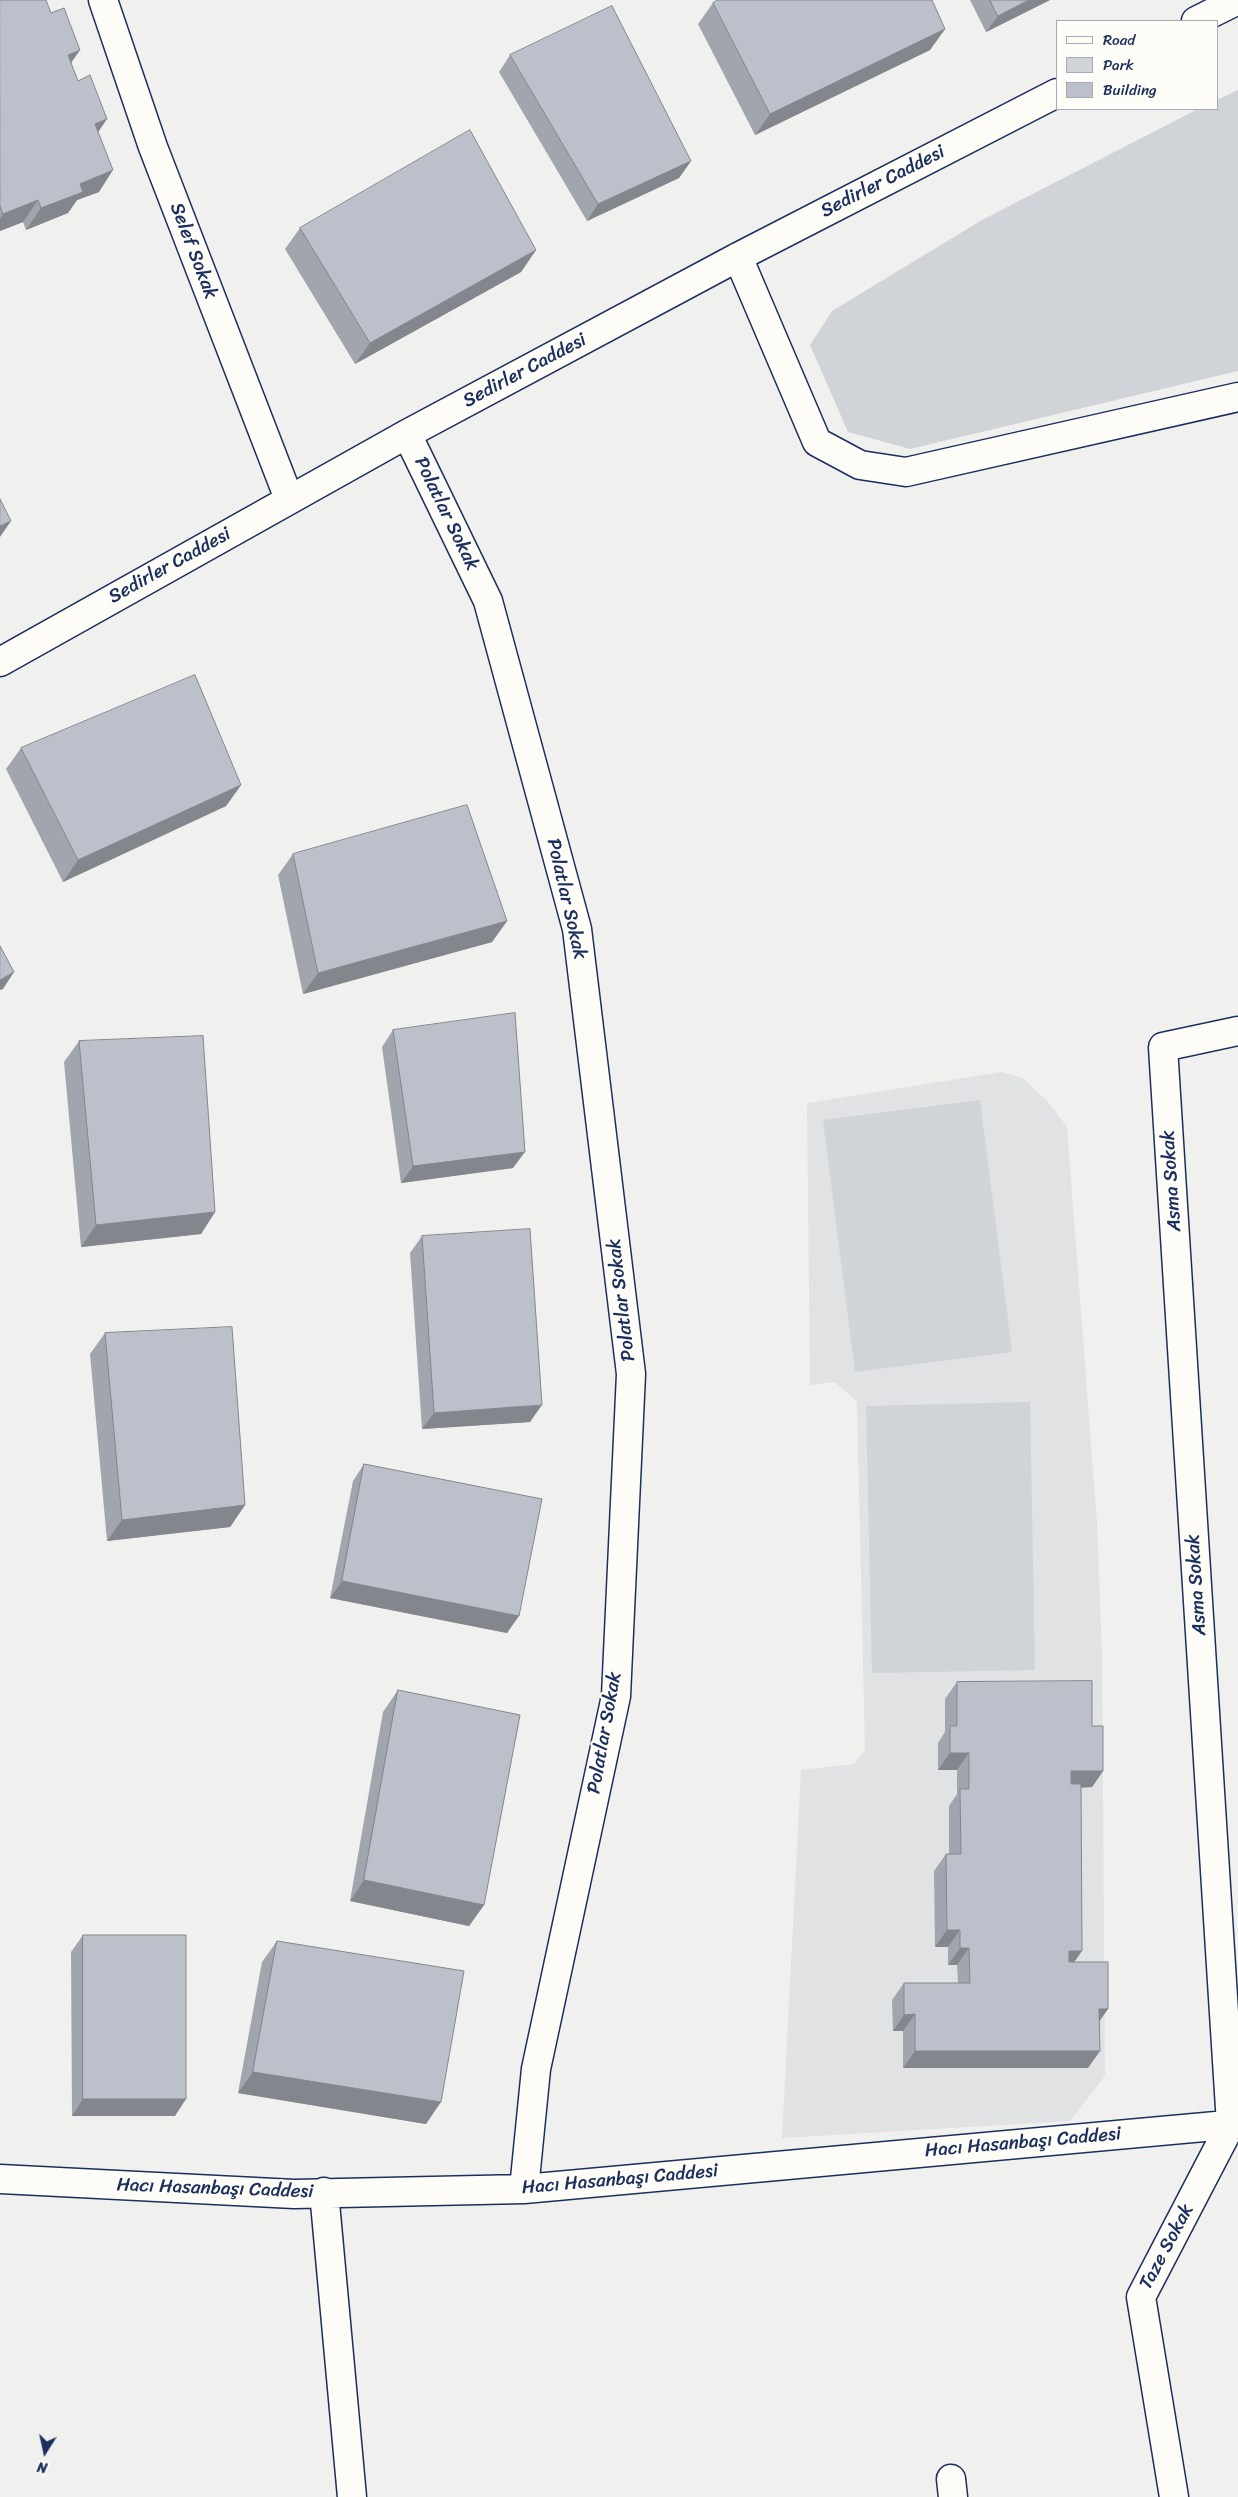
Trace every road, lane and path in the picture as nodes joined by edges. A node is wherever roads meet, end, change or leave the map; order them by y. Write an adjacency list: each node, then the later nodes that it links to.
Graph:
1 (103, 0): 8 (street, Selef Sokak)
2 (1238, 0): 3 (street)
3 (1198, 20)
4 (1056, 94): 5 (street, Sedirler Caddesi)
5 (738, 257): 6 (street); 7 (street, Sedirler Caddesi)
6 (1238, 397)
7 (407, 434): 8 (street, Sedirler Caddesi); 13 (street, Polatlar Sokak)
8 (289, 499): 9 (street, Sedirler Caddesi)
9 (0, 662)
10 (1238, 1031): 11 (street, Asma Sokak)
11 (1235, 2124): 13 (street, Hacı Hasanbaşı Caddesi); 16 (street, Taze Sokak)
12 (0, 2179): 14 (street, Hacı Hasanbaşı Caddesi)
13 (524, 2189): 14 (street, Hacı Hasanbaşı Caddesi)
14 (324, 2192): 15 (street)
15 (352, 2497)
16 (1174, 2497)

